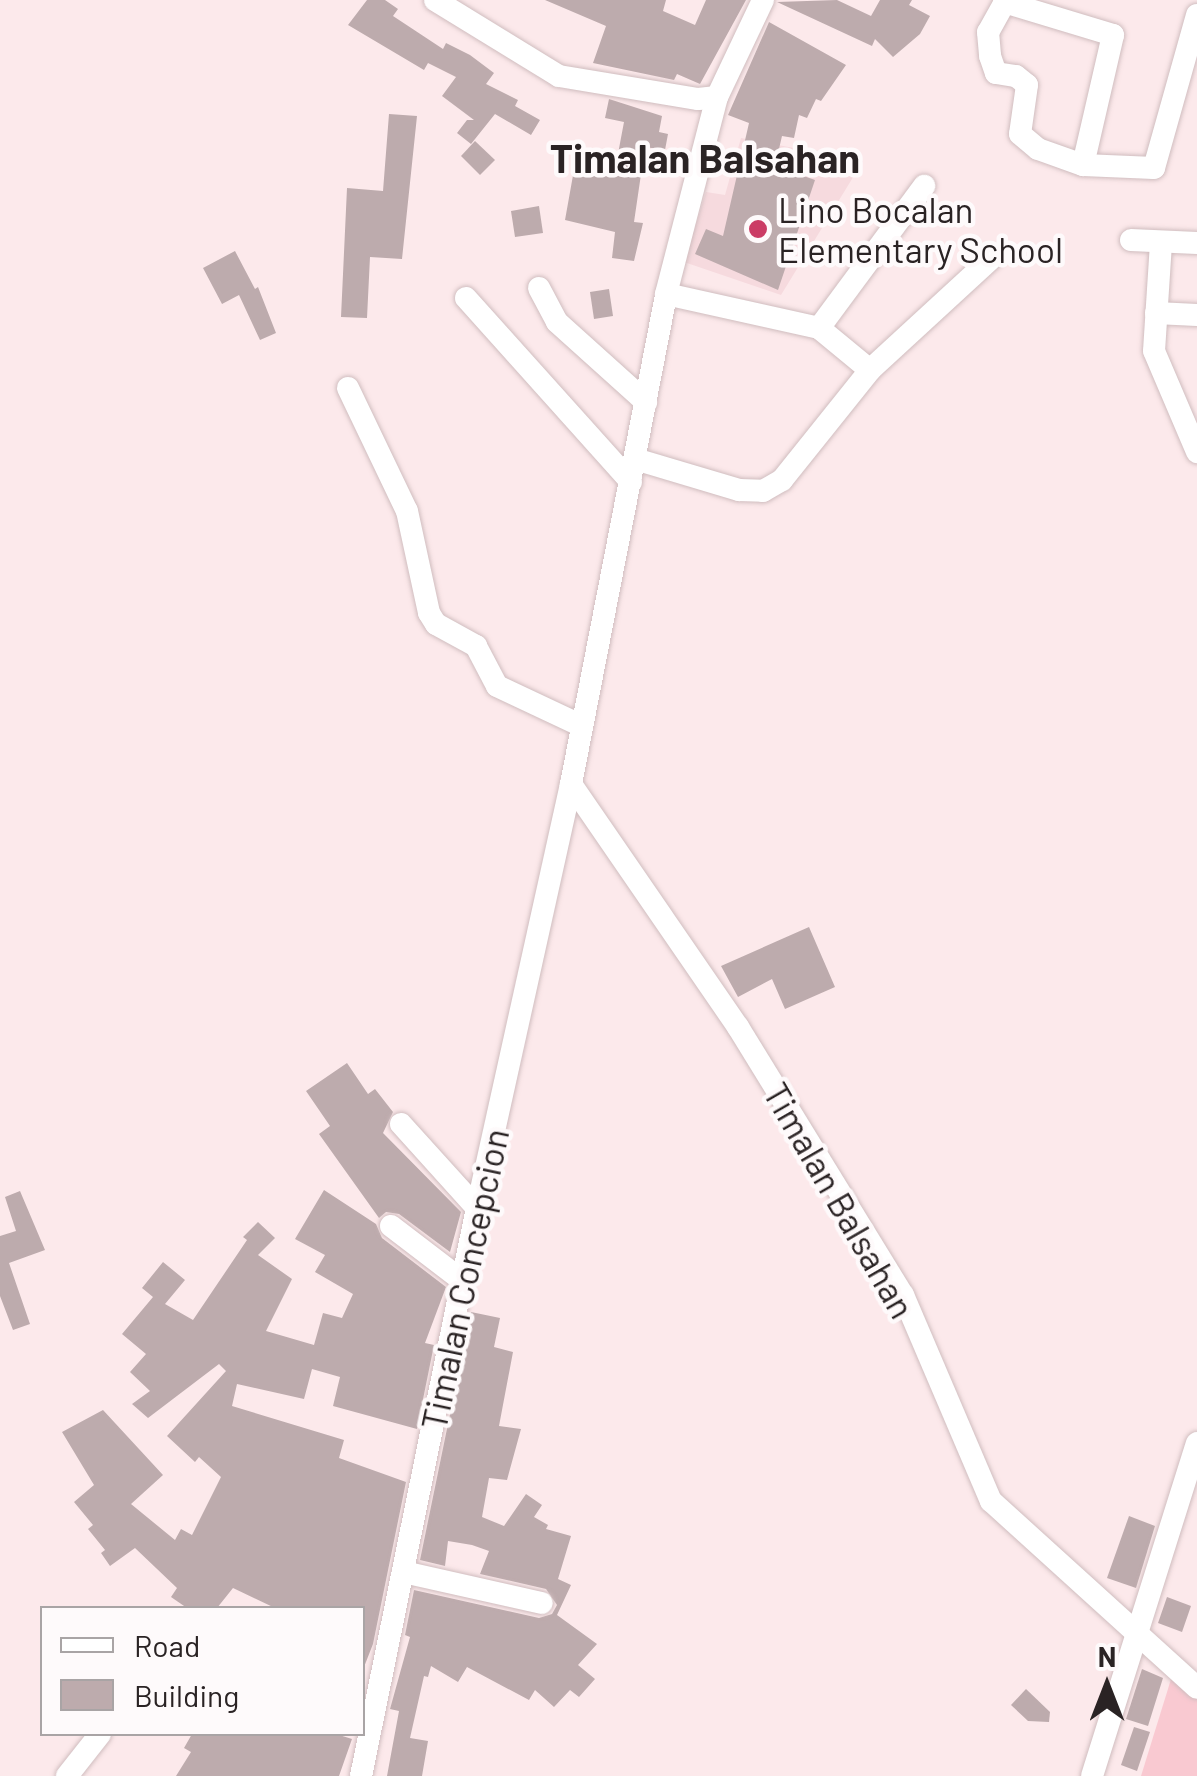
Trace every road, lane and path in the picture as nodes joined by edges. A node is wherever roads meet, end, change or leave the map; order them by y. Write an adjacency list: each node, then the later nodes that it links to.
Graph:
1 (435, 0): 5 (street)
2 (762, 0): 5 (street, Timalan Concepcion)
3 (1005, 1): 6 (street); 6 (street)
4 (1197, 15): 6 (street)
5 (718, 96): 13 (street, Timalan Concepcion)
6 (1083, 164)
7 (924, 186): 17 (street)
8 (1131, 240): 9 (street)
9 (1161, 243): 10 (street); 15 (street)
10 (1197, 243)
11 (992, 258): 18 (street)
12 (539, 288): 20 (street)
13 (666, 294): 17 (street); 20 (street, Timalan Concepcion)
14 (466, 298): 22 (street)
15 (1156, 312): 16 (street); 21 (street)
16 (1197, 315)
17 (820, 328): 18 (street)
18 (870, 370): 22 (street)
19 (348, 388): 23 (street)
20 (646, 402): 22 (street, Timalan Concepcion)
21 (1197, 452)
22 (633, 470): 23 (street, Timalan Concepcion)
23 (582, 726): 24 (street, Timalan Concepcion)
24 (570, 784): 26 (street, Timalan Concepcion); 32 (street, Timalan Balsahan)
25 (401, 1124): 26 (street)
26 (477, 1208): 28 (street, Timalan Concepcion)
27 (391, 1226): 28 (street)
28 (463, 1281): 30 (street, Timalan Concepcion)
29 (1197, 1443): 32 (street)
30 (404, 1572): 31 (street); 36 (street, Timalan Concepcion)
31 (542, 1603)
32 (1135, 1634): 33 (street, Timalan Balsahan); 37 (street)
33 (1194, 1678)
34 (98, 1736): 35 (street)
35 (67, 1776)
36 (361, 1776)
37 (1092, 1776)

